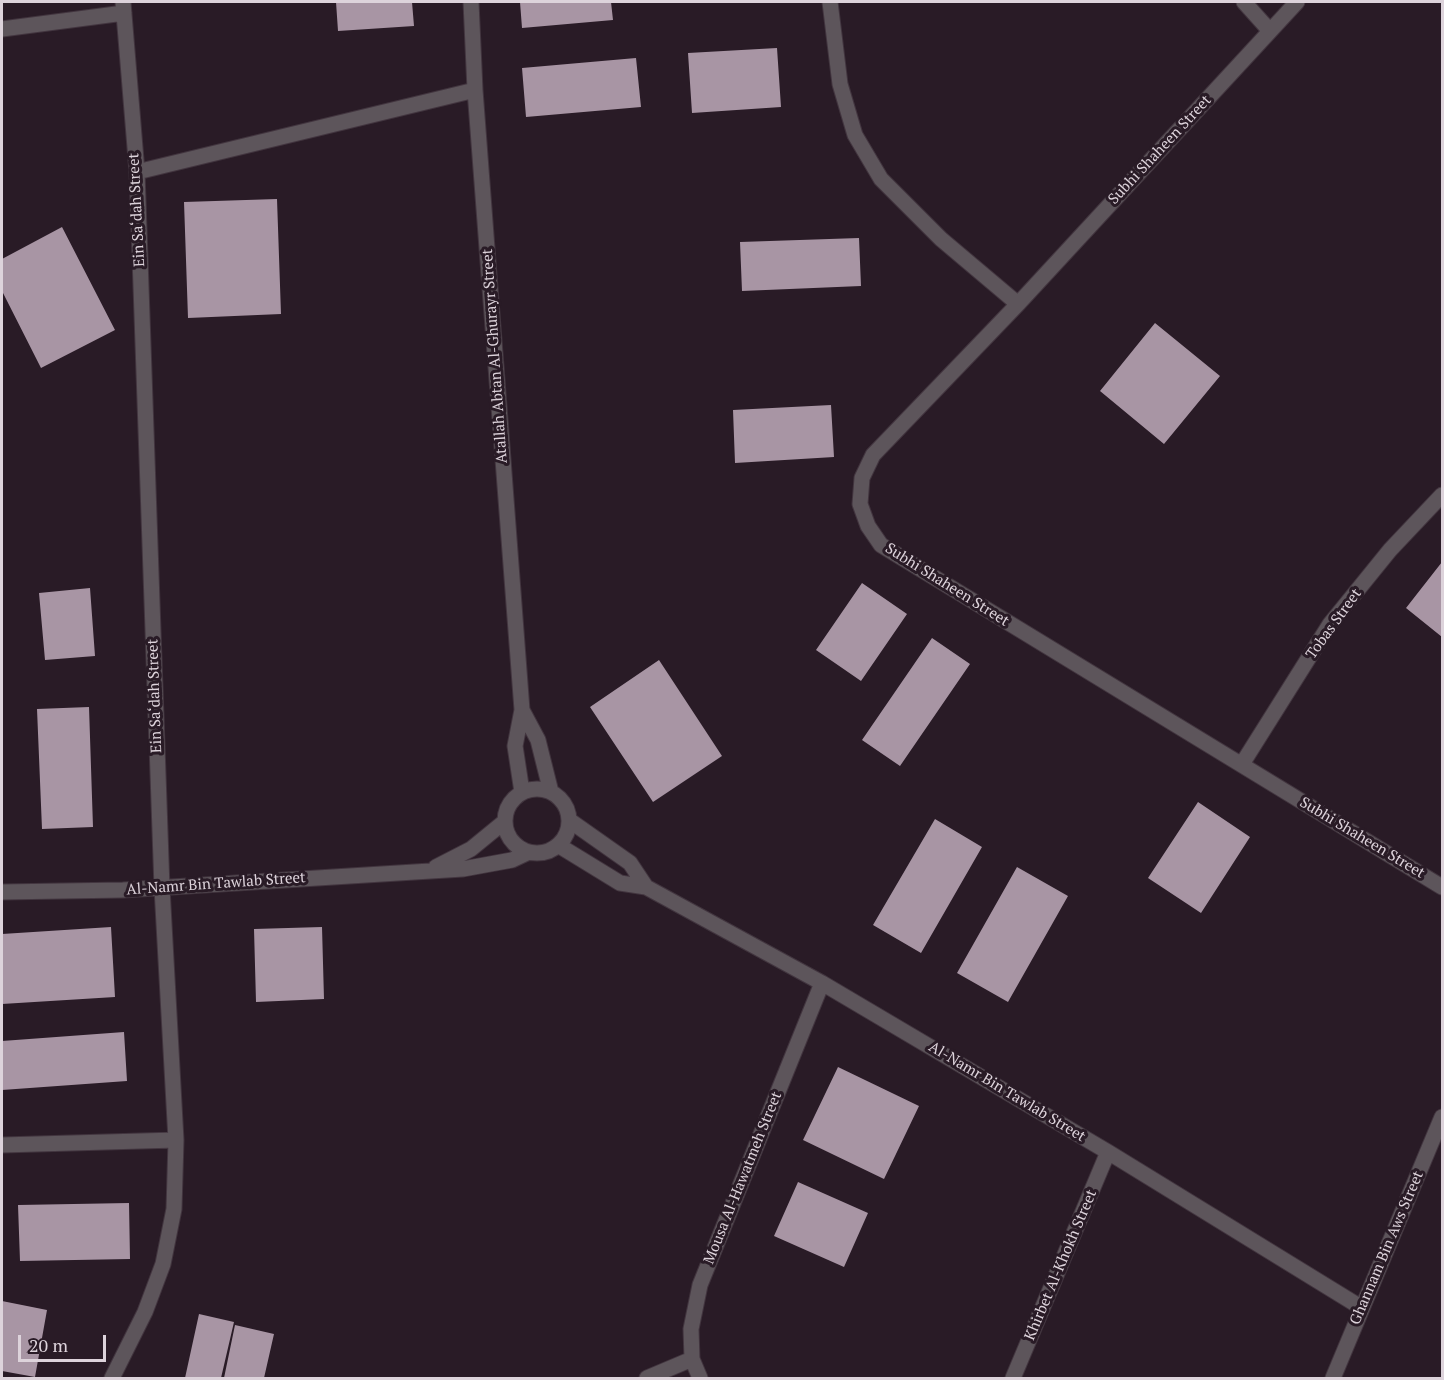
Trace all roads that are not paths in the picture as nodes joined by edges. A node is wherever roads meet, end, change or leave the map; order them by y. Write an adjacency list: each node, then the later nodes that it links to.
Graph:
1 (471, 2): 8 (street, Atallah Abtan Al-Ghurayr Street)
2 (830, 2): 10 (street)
3 (1244, 2): 7 (street)
4 (1297, 2): 7 (street, Subhi Shaheen Street)
5 (123, 7): 6 (street); 9 (street, Ein Sa‘dah Street)
6 (2, 29)
7 (1270, 31): 10 (street, Subhi Shaheen Street)
8 (475, 90): 9 (street); 12 (street, Atallah Abtan Al-Ghurayr Street)
9 (137, 172): 23 (street, Ein Sa‘dah Street)
10 (1018, 304): 13 (street, Subhi Shaheen Street)
11 (1443, 495): 13 (street, Tobas Street)
12 (522, 710): 14 (street, Atallah Abtan Al-Ghurayr Street); 15 (street, Atallah Abtan Al-Ghurayr Street)
13 (1242, 764): 22 (street, Subhi Shaheen Street)
14 (522, 792): 15 (street); 17 (street)
15 (551, 792): 16 (street)
16 (569, 820): 18 (street); 21 (street, Al-Namr Bin Tawlab Street)
17 (504, 822): 19 (street); 20 (street, Al-Namr Bin Tawlab Street)
18 (558, 845): 19 (street); 21 (street, Al-Namr Bin Tawlab Street)
19 (529, 852): 20 (street, Al-Namr Bin Tawlab Street)
20 (430, 870): 23 (street, Al-Namr Bin Tawlab Street)
21 (646, 887): 25 (street, Al-Namr Bin Tawlab Street)
22 (1443, 887)
23 (162, 888): 24 (street, Al-Namr Bin Tawlab Street); 27 (street, Ein Sa‘dah Street)
24 (2, 892)
25 (822, 983): 29 (street, Al-Namr Bin Tawlab Street); 31 (street, Mousa Al-Hawatmeh Street)
26 (1443, 1117): 30 (street, Ghannam Bin Aws Street)
27 (176, 1140): 28 (street); 32 (street, Ein Sa‘dah Street)
28 (2, 1145)
29 (1108, 1152): 30 (street, Al-Namr Bin Tawlab Street); 35 (street, Khirbet Al-Khokh Street)
30 (1362, 1308): 36 (street, Ghannam Bin Aws Street)
31 (692, 1359): 33 (street); 34 (street, Mousa Al-Hawatmeh Street)
32 (111, 1378)
33 (647, 1378)
34 (699, 1378)
35 (1013, 1378)
36 (1333, 1378)

